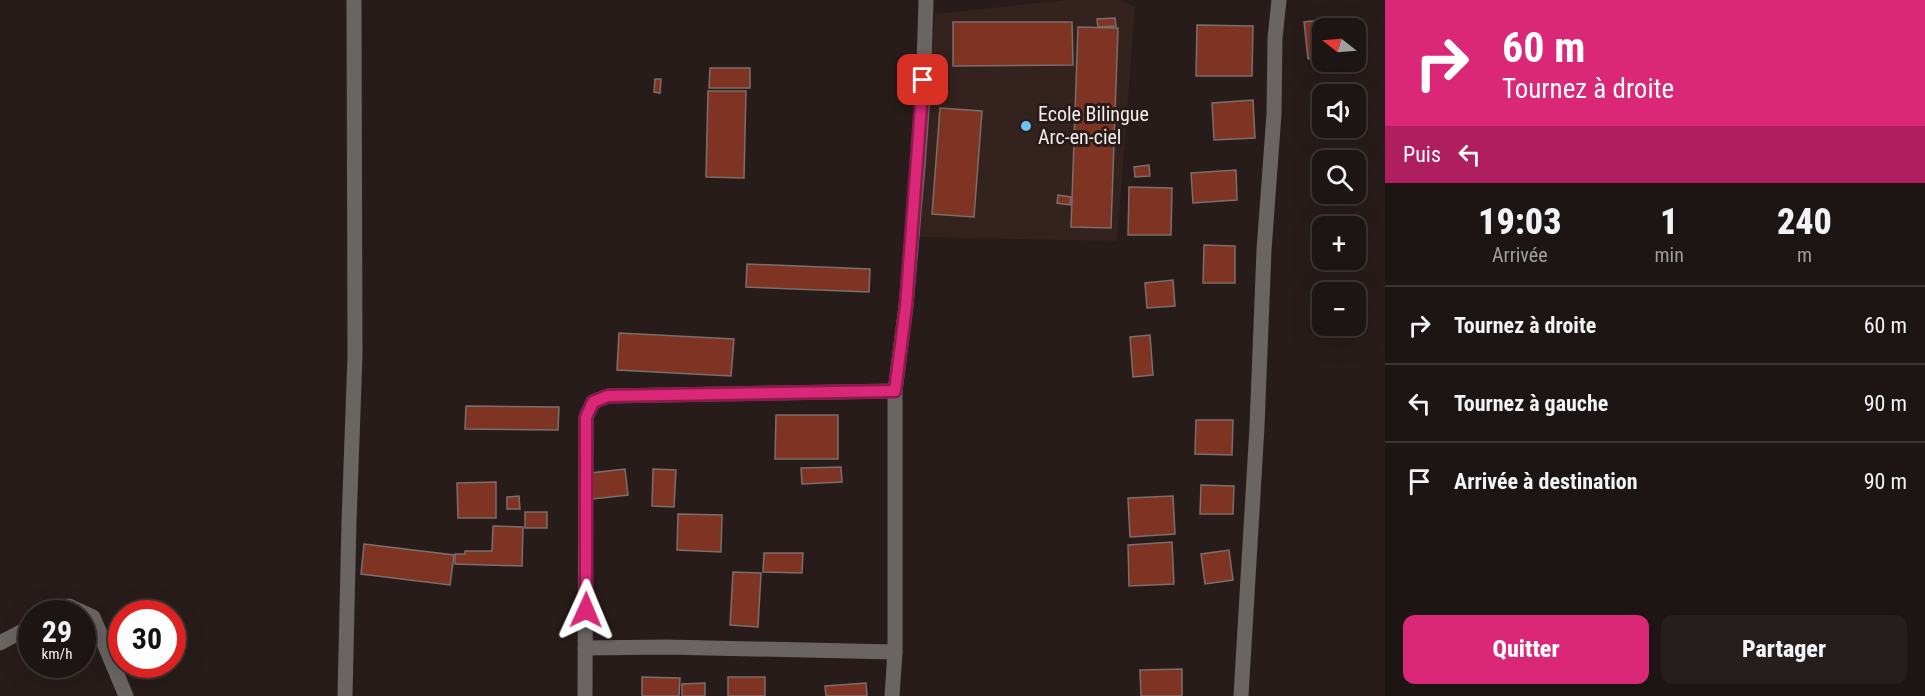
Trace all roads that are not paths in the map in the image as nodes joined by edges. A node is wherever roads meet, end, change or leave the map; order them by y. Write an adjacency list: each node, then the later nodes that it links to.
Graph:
1 (354, 0): 11 (street)
2 (926, 0): 4 (street)
3 (1279, 0): 14 (street)
4 (895, 391): 8 (street); 9 (street)
5 (96, 624): 10 (street)
6 (18, 633): 7 (street)
7 (0, 643)
8 (585, 648): 9 (street); 12 (street)
9 (895, 652): 13 (street)
10 (126, 696)
11 (345, 696)
12 (585, 696)
13 (892, 696)
14 (1241, 696)

